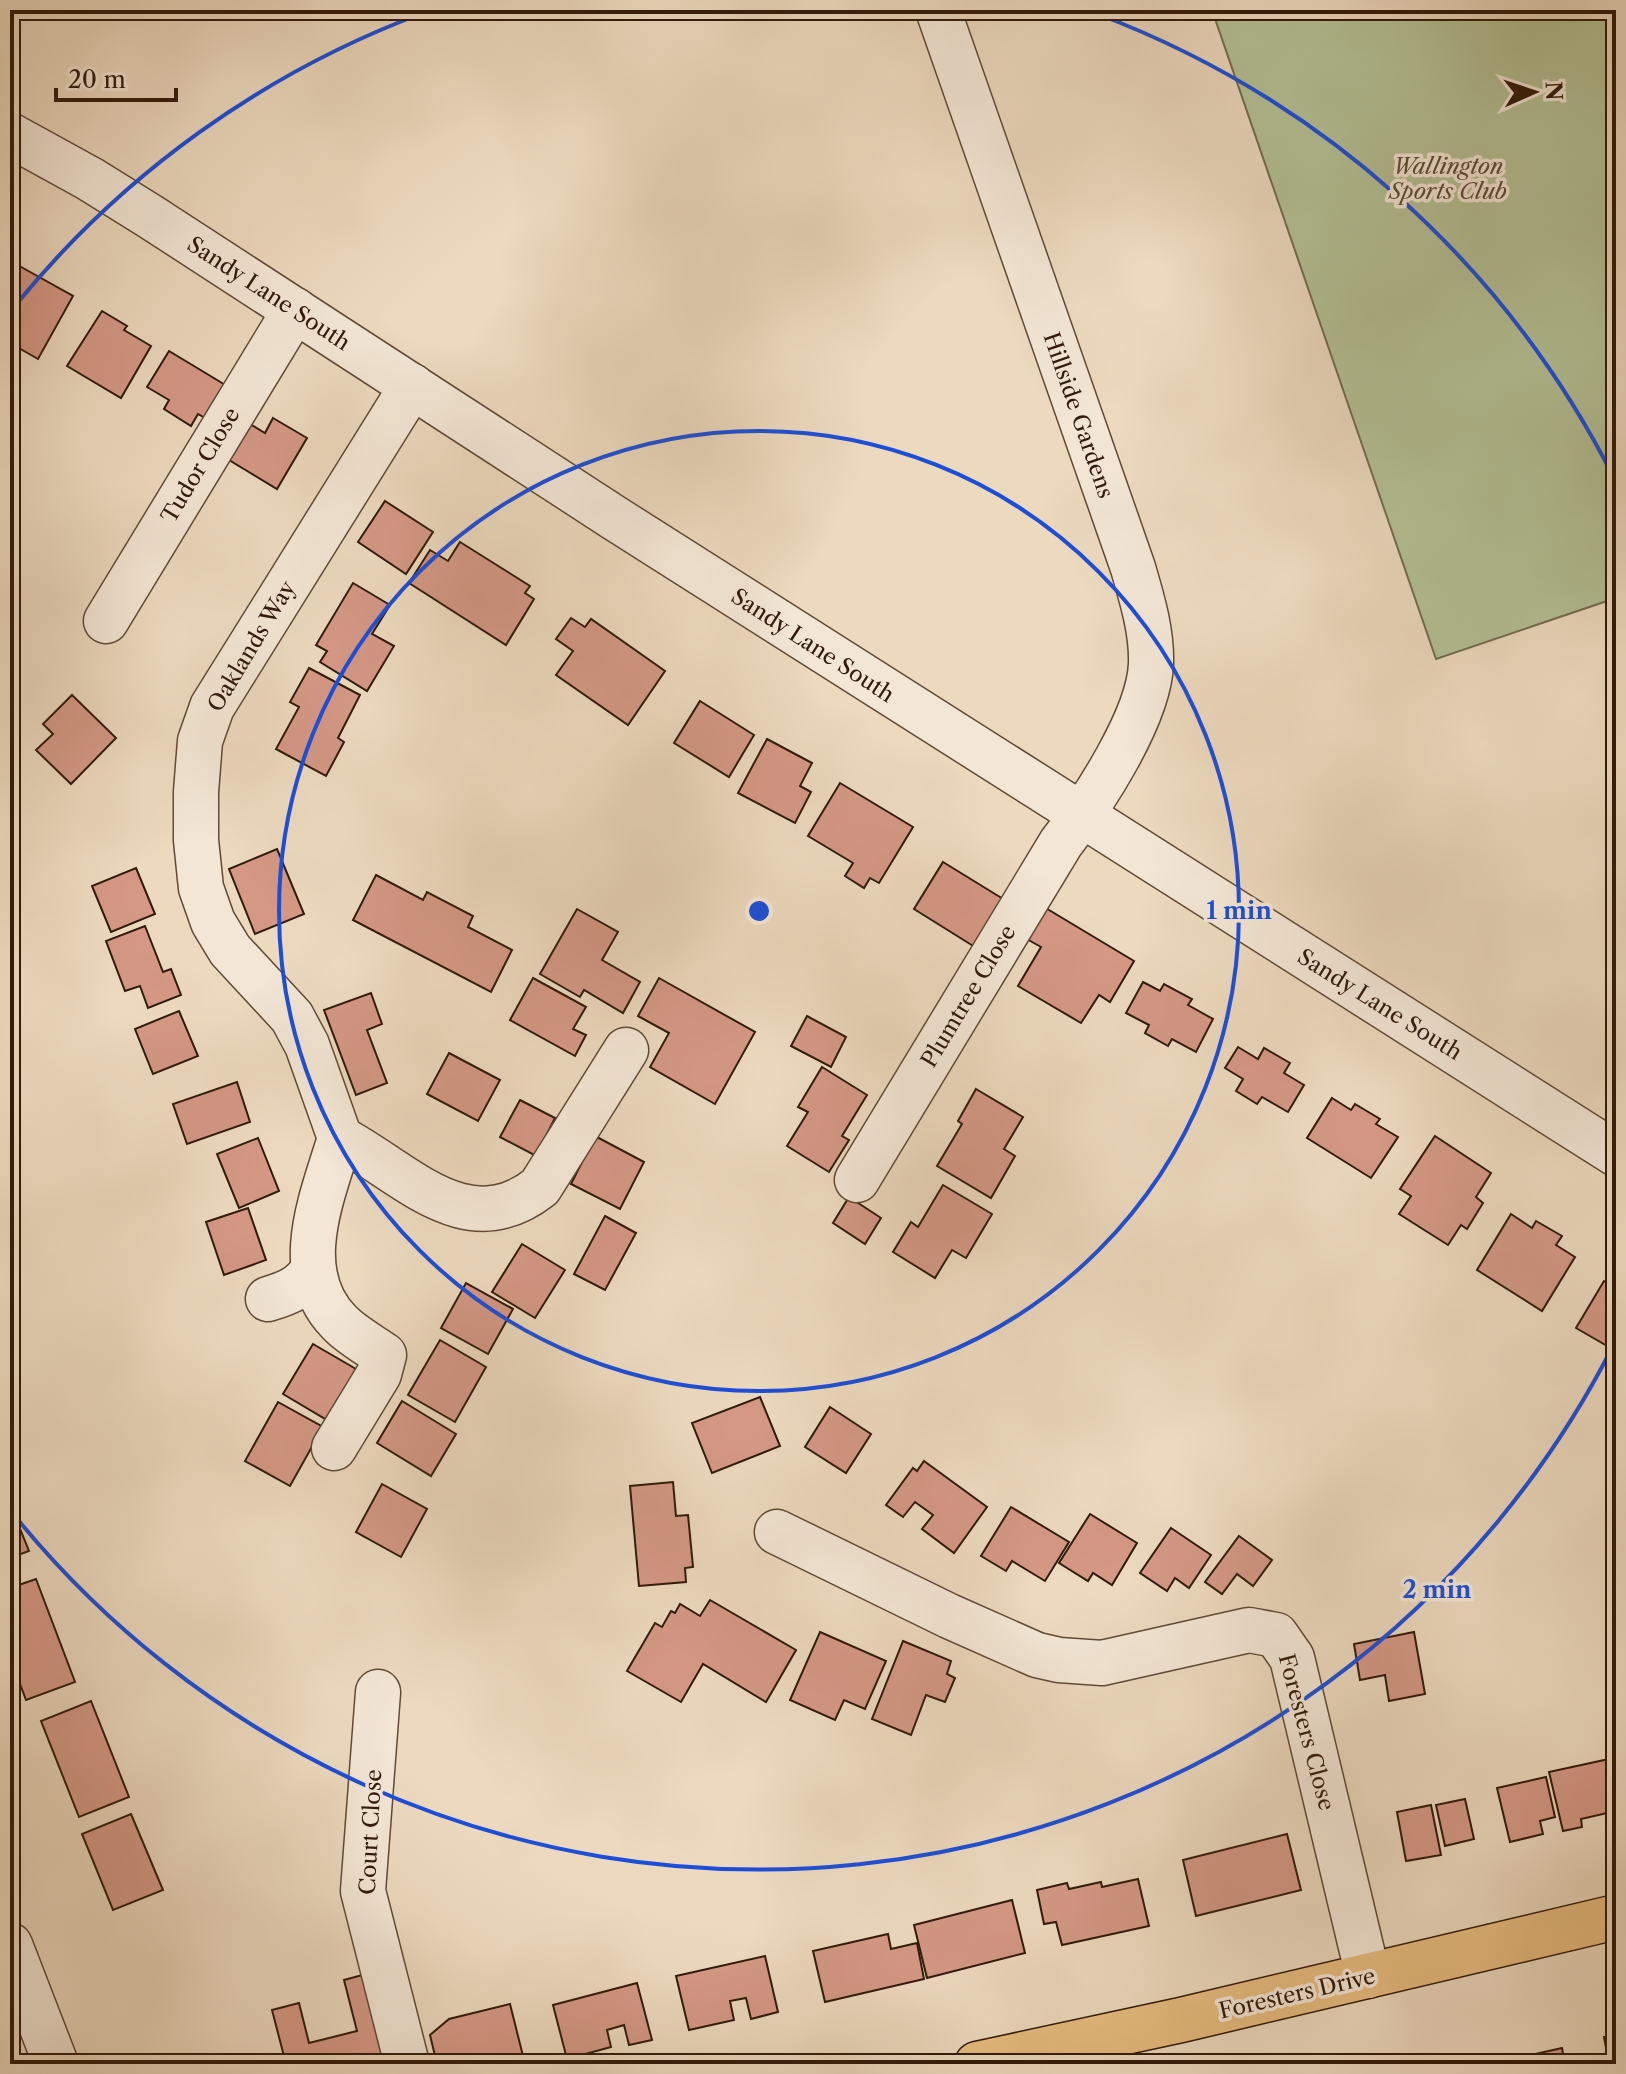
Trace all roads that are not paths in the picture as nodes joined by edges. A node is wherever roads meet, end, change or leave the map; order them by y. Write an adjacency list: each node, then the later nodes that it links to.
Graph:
1 (938, 10): 6 (street, Hillside Gardens)
2 (10, 135): 3 (street, Sandy Lane South)
3 (295, 310): 4 (street, Sandy Lane South); 5 (street, Tudor Close)
4 (412, 386): 6 (street, Sandy Lane South); 8 (street, Oaklands Way)
5 (106, 621)
6 (1083, 816): 9 (street, Sandy Lane South); 10 (street, Plumtree Close)
7 (626, 1050): 8 (street)
8 (340, 1138): 11 (street)
9 (1616, 1154)
10 (857, 1180)
11 (313, 1270): 12 (street); 13 (street)
12 (268, 1299)
13 (334, 1448)
14 (777, 1532): 18 (street, Foresters Close)
15 (378, 1692): 20 (street, Court Close)
16 (1616, 1917): 18 (main road, Foresters Drive)
17 (10, 1945): 19 (street)
18 (1368, 1976): 21 (main road, Foresters Drive)
19 (56, 2064)
20 (407, 2064)
21 (977, 2064)

